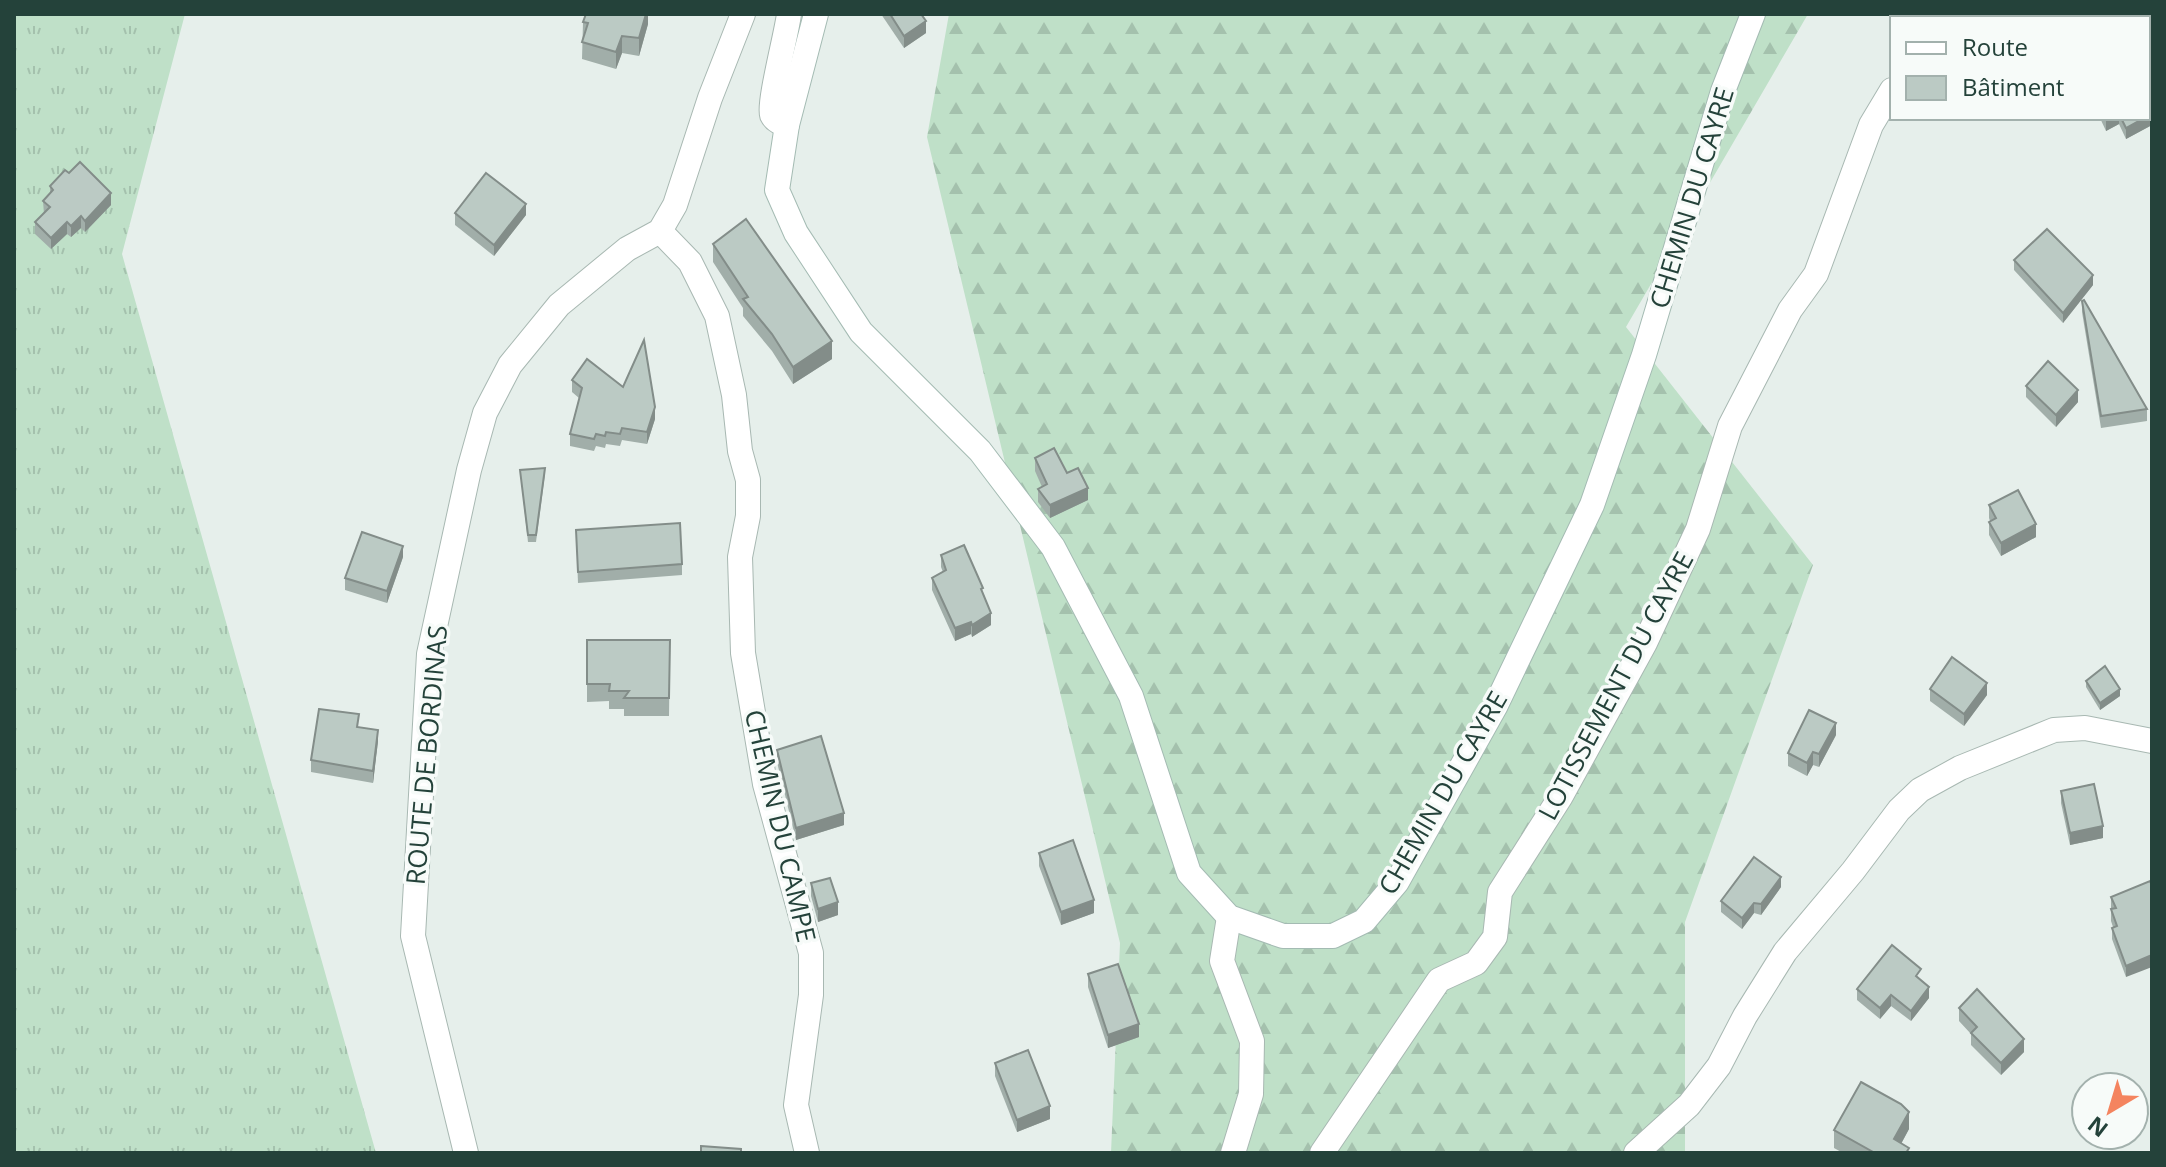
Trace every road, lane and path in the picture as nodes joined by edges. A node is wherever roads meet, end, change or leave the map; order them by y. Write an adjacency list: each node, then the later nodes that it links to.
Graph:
1 (743, 14): 7 (street)
2 (789, 14): 6 (street)
3 (816, 14): 6 (street, CHEMIN DU CAYRE)
4 (1753, 14): 9 (street, CHEMIN DU CAYRE)
5 (1890, 93): 13 (street, LOTISSEMENT DU CAYRE)
6 (787, 125): 9 (street, CHEMIN DU CAYRE)
7 (660, 231): 10 (street, ROUTE DE BORDINAS); 11 (street, CHEMIN DU CAMPE)
8 (2152, 741): 14 (street)
9 (1229, 917): 12 (street)
10 (466, 1153)
11 (807, 1153)
12 (1233, 1153)
13 (1322, 1153)
14 (1636, 1153)

